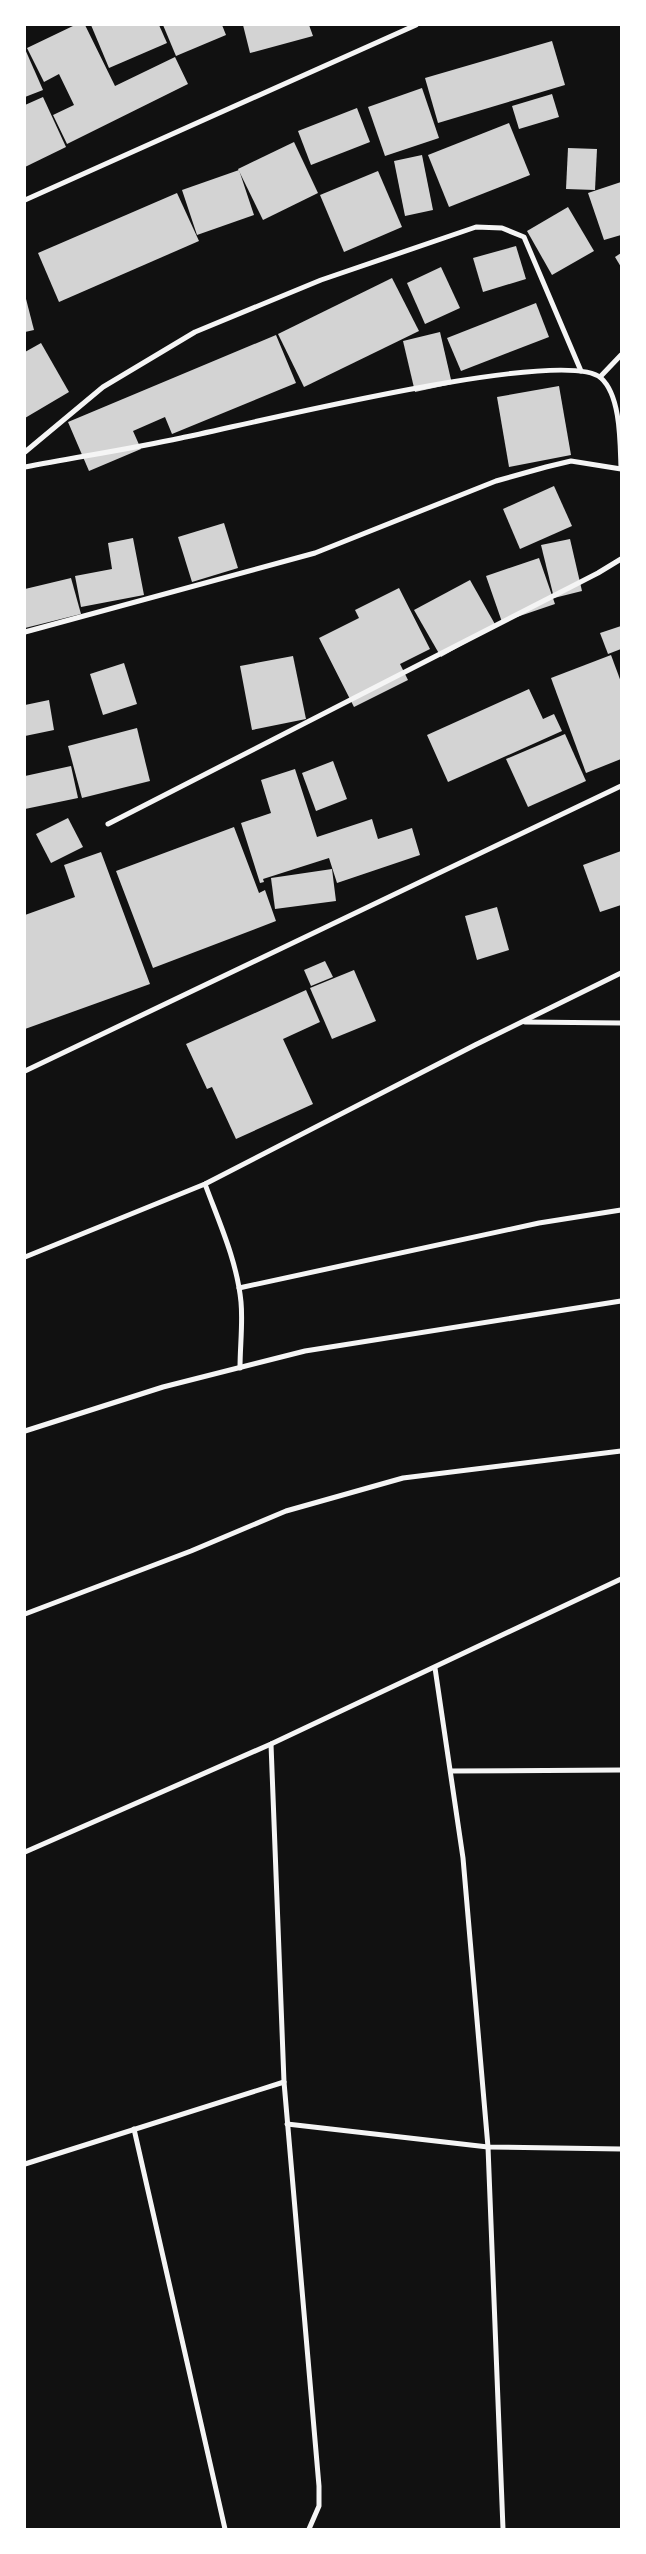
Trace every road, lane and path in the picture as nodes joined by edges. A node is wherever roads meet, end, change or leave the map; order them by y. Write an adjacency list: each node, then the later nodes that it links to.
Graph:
1 (416, 25): 2 (street)
2 (25, 200)
3 (621, 355): 5 (street)
4 (581, 371): 5 (street); 6 (street); 7 (street)
5 (600, 377): 8 (street)
6 (25, 452)
7 (25, 467)
8 (621, 468): 10 (street)
9 (621, 559): 12 (street)
10 (25, 632)
11 (621, 786): 16 (street)
12 (108, 824)
13 (621, 973): 14 (street)
14 (522, 1022): 15 (street); 17 (street)
15 (621, 1023)
16 (25, 1071)
17 (205, 1184): 19 (street); 20 (street)
18 (621, 1210): 20 (street)
19 (25, 1257)
20 (239, 1288): 22 (street)
21 (621, 1301): 22 (street)
22 (240, 1368): 23 (street)
23 (25, 1431)
24 (621, 1452): 26 (street)
25 (621, 1579): 27 (street)
26 (25, 1614)
27 (435, 1668): 28 (street); 30 (street)
28 (271, 1744): 31 (street); 32 (street)
29 (621, 1770): 30 (street)
30 (450, 1771): 35 (street)
31 (25, 1852)
32 (284, 2082): 33 (street); 34 (street)
33 (288, 2124): 35 (street); 39 (street)
34 (134, 2129): 37 (street); 38 (street)
35 (488, 2147): 36 (street); 40 (street)
36 (621, 2149)
37 (25, 2164)
38 (225, 2529)
39 (309, 2529)
40 (503, 2529)

